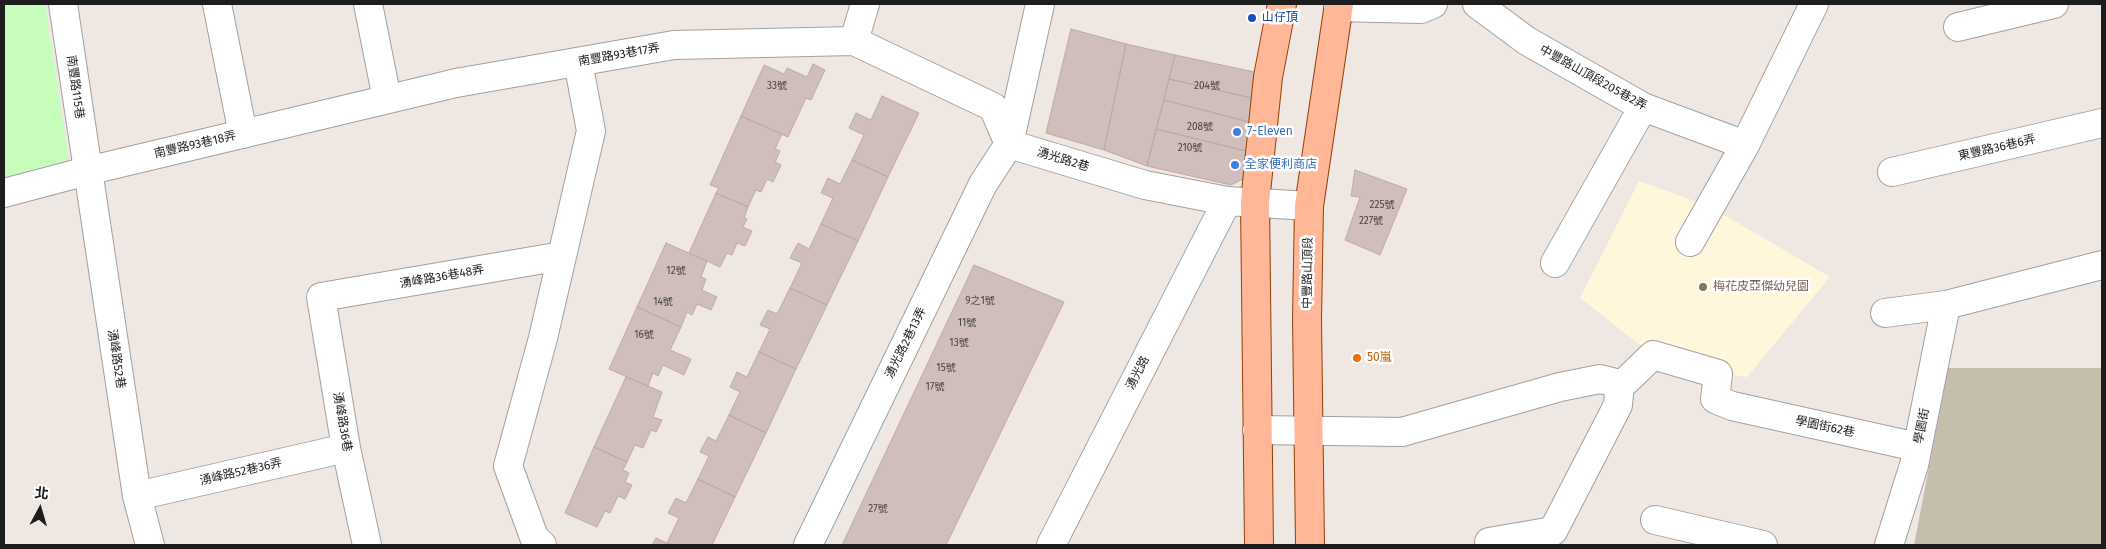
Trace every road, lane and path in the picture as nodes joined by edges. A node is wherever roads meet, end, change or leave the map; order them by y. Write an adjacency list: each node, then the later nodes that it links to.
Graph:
1 (63, 4): 21 (street, 南豐路115巷)
2 (217, 4): 18 (street)
3 (368, 4): 15 (street)
4 (865, 4): 13 (street)
5 (1040, 4): 19 (street)
6 (1282, 4): 25 (main road)
7 (1433, 4): 11 (street)
8 (1477, 4): 16 (street, 中豐路山頂段205巷2弄)
9 (1814, 4): 20 (street)
10 (2054, 4): 12 (street)
11 (1339, 6): 26 (main road, 中豐路山頂段)
12 (1958, 28)
13 (854, 41): 14 (street, 南豐路93巷17弄); 19 (street)
14 (578, 62): 15 (street, 南豐路93巷17弄); 28 (street)
15 (387, 99): 18 (street, 南豐路93巷18弄)
16 (1643, 107): 20 (street, 中豐路山頂段205巷2弄); 29 (street)
17 (2102, 123): 22 (street, 東豐路36巷6弄)
18 (243, 134): 21 (street, 南豐路93巷18弄)
19 (1009, 144): 24 (street, 湧光路2巷); 45 (street, 湧光路2巷13弄)
20 (1745, 145): 27 (street)
21 (87, 171): 23 (street, 南豐路93巷18弄); 39 (street, 湧峰路52巷)
22 (1892, 172)
23 (4, 193)
24 (1227, 201): 25 (street, 湧光路2巷); 46 (street, 湧光路)
25 (1255, 202): 26 (street, 湧光路2巷); 35 (main road)
26 (1309, 206): 36 (main road, 中豐路山頂段)
27 (1690, 242)
28 (562, 256): 31 (street, 湧峰路36巷48弄); 44 (street)
29 (1555, 263)
30 (2102, 265): 32 (street)
31 (321, 298): 38 (street, 湧峰路36巷)
32 (1946, 305): 33 (street); 37 (street, 學園街)
33 (1886, 312)
34 (1620, 384): 36 (street); 37 (street, 學園街62巷); 41 (street)
35 (1257, 430): 36 (street); 47 (main road)
36 (1309, 432): 48 (main road, 中豐路山頂段)
37 (1918, 447): 50 (street, 學園街)
38 (346, 448): 39 (street, 湧峰路52巷36弄); 43 (street, 湧峰路36巷)
39 (137, 496): 42 (street, 湧峰路52巷)
40 (1655, 520): 49 (street)
41 (1489, 542)
42 (150, 545)
43 (367, 545)
44 (542, 545)
45 (808, 545)
46 (1051, 545)
47 (1259, 545)
48 (1310, 545)
49 (1763, 545)
50 (1889, 545)

